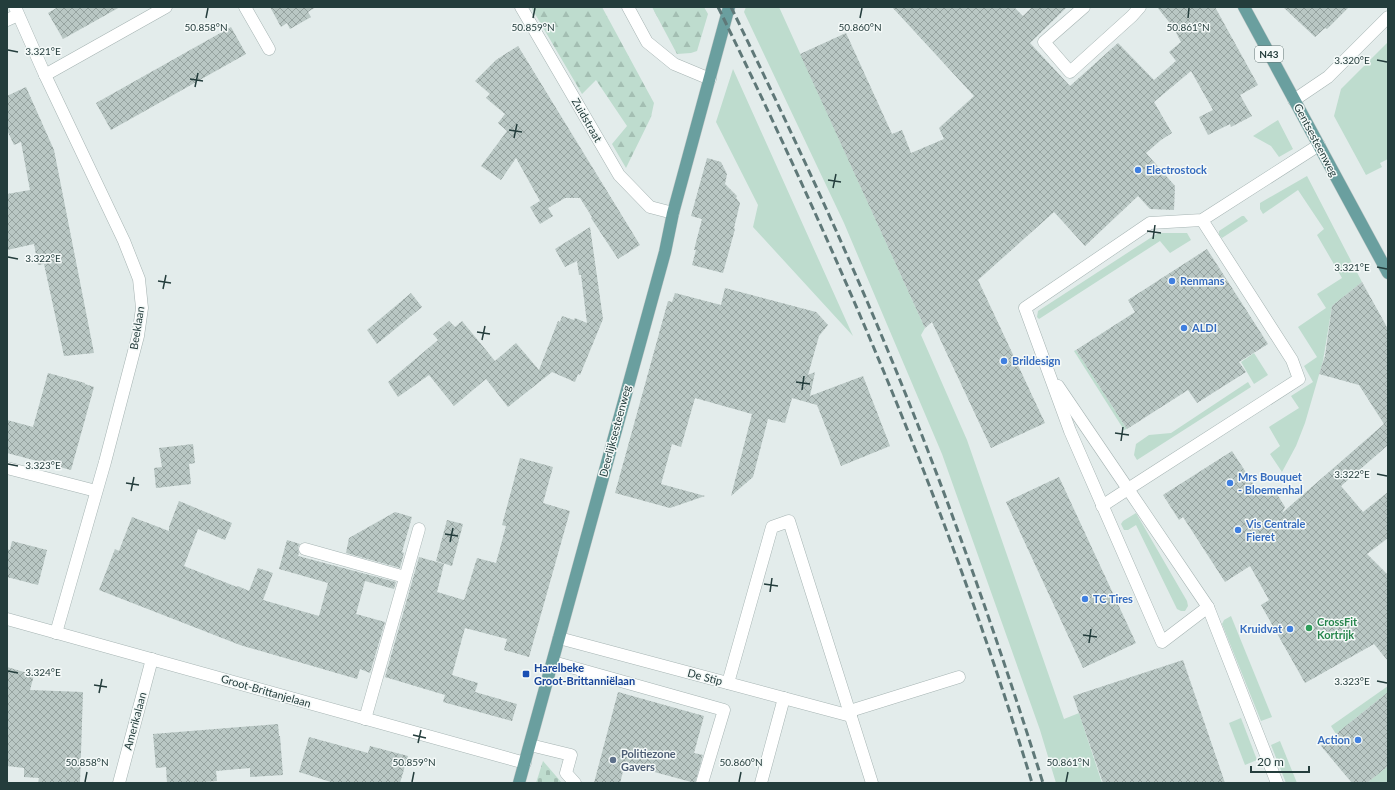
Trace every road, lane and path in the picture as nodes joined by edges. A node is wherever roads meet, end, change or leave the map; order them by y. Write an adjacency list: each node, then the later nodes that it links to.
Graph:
1 (166, 7): 13 (street)
2 (245, 7): 12 (street)
3 (521, 7): 17 (street, Zuidstraat)
4 (628, 7): 14 (street)
5 (730, 7): 14 (main road, Deerlijksesteenweg)
6 (1084, 7): 7 (street)
7 (1140, 7)
8 (1244, 7): 15 (main road, Gentsesteenweg / N43)
9 (17, 11): 11 (street, Beeklaan); 13 (street, Beeklaan)
10 (1388, 17): 15 (street)
11 (7, 20)
12 (269, 49)
13 (45, 76): 23 (street, Beeklaan)
14 (710, 79): 17 (main road, Deerlijksesteenweg)
15 (1294, 100): 16 (main road, Gentsesteenweg / N43)
16 (1319, 146): 18 (street); 19 (main road, Gentsesteenweg / N43)
17 (673, 213): 31 (main road, Deerlijksesteenweg)
18 (1202, 220): 20 (street); 22 (street)
19 (1388, 273)
20 (1048, 371): 22 (street); 24 (street)
21 (7, 468): 23 (street)
22 (1128, 489): 24 (street); 28 (street)
23 (96, 491): 30 (street, Beeklaan)
24 (1102, 506): 28 (street)
25 (419, 529): 27 (street)
26 (305, 548): 27 (street)
27 (405, 576): 38 (street)
28 (1208, 608): 47 (street)
29 (7, 619): 30 (street, Groot-Brittanjelaan)
30 (56, 633): 32 (street, Groot-Brittanjelaan)
31 (559, 638): 33 (main road, Deerlijksesteenweg); 35 (street, De Stip)
32 (152, 659): 38 (street, Groot-Brittanjelaan); 41 (street, Amerikalaan)
33 (553, 662): 39 (main road, Deerlijksesteenweg); 44 (street)
34 (959, 677): 37 (street)
35 (728, 683): 36 (street, De Stip); 37 (street)
36 (784, 698): 37 (street, De Stip); 45 (street)
37 (850, 714): 46 (street)
38 (365, 719): 40 (street, Groot-Brittanjelaan)
39 (530, 745): 40 (main road, Deerlijksesteenweg); 43 (street)
40 (525, 763): 42 (main road, Deerlijksesteenweg)
41 (119, 783)
42 (519, 783)
43 (575, 783)
44 (702, 783)
45 (761, 783)
46 (872, 783)
47 (1277, 783)

